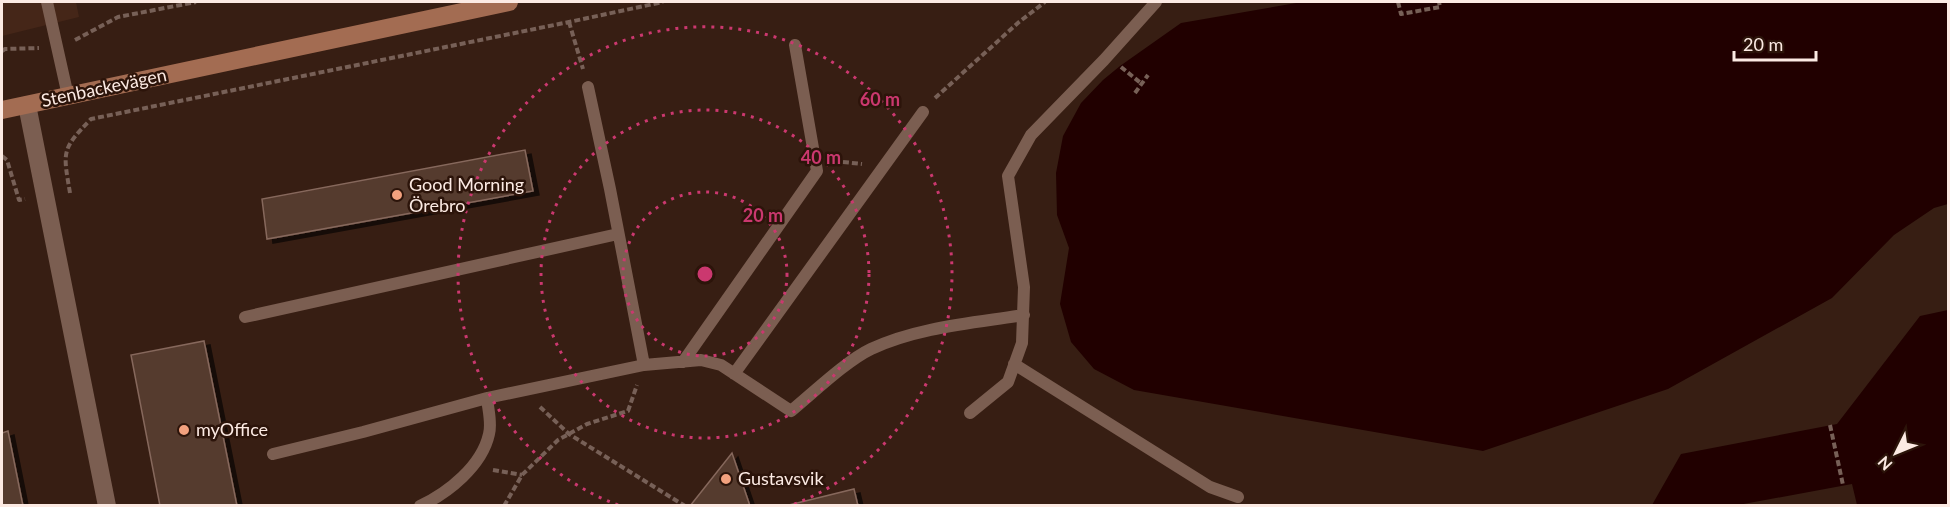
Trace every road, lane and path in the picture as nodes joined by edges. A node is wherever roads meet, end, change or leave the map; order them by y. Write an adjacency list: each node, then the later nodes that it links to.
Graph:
1 (48, 2): 11 (lane)
2 (196, 2): 11 (path)
3 (509, 2): 18 (street, Stenbackevägen)
4 (663, 2): 9 (path)
5 (1045, 2): 21 (path)
6 (1156, 2): 28 (lane)
7 (1398, 2): 8 (path)
8 (1439, 2)
9 (569, 22): 16 (path); 26 (path)
10 (795, 45): 23 (lane)
11 (57, 47): 12 (path); 18 (lane)
12 (2, 51)
13 (1120, 66): 15 (path)
14 (1148, 75): 15 (path)
15 (1142, 84): 17 (path)
16 (588, 87): 27 (lane)
17 (1135, 93)
18 (68, 96): 19 (street, Stenbackevägen)
19 (27, 105): 20 (street); 42 (street, Stenbackevägen)
20 (2, 110)
21 (923, 112): 24 (lane)
22 (2, 156): 25 (path)
23 (815, 160): 24 (path); 30 (lane)
24 (884, 166): 33 (lane)
25 (19, 200)
26 (72, 202)
27 (618, 234): 29 (lane); 32 (lane)
28 (1024, 315): 31 (lane); 33 (lane)
29 (245, 317)
30 (683, 362): 32 (lane); 33 (lane)
31 (1014, 364): 36 (lane); 41 (lane)
32 (644, 365): 34 (lane); 38 (path)
33 (734, 374)
34 (522, 390): 35 (lane); 38 (path)
35 (487, 398): 39 (lane); 43 (lane)
36 (970, 413)
37 (1830, 425): 40 (path)
38 (569, 434): 44 (path); 45 (path)
39 (273, 454)
40 (1843, 485)
41 (1238, 497)
42 (107, 506)
43 (420, 506)
44 (504, 506)
45 (685, 506)

